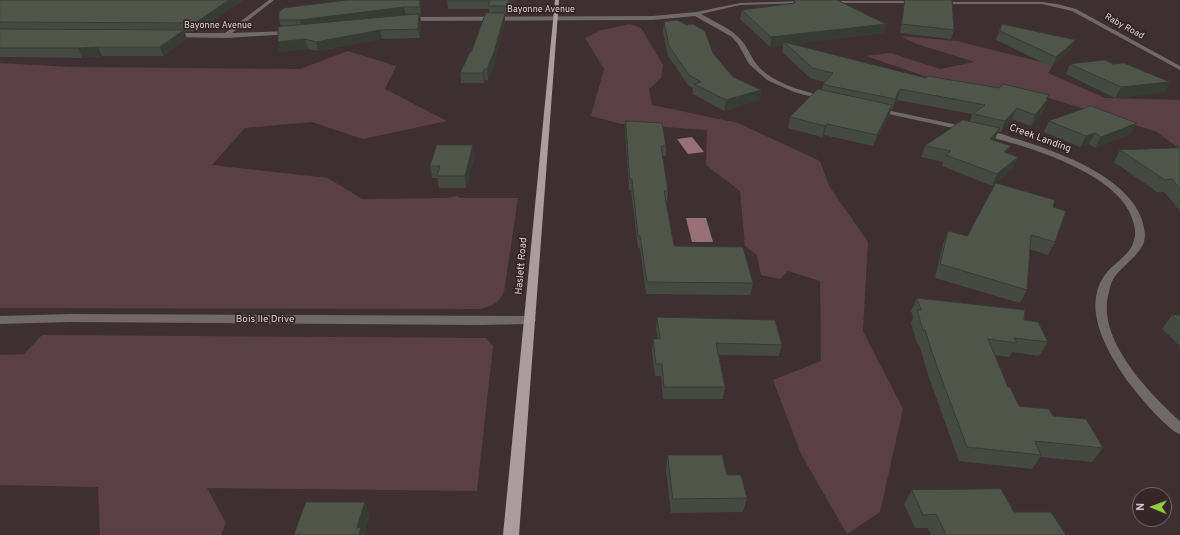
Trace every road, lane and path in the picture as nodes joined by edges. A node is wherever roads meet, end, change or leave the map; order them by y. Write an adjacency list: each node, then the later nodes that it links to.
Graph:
1 (272, 0): 12 (street)
2 (558, 0): 9 (main road, Haslett Road)
3 (809, 2): 7 (street, Bayonne Avenue)
4 (825, 2): 5 (street)
5 (920, 2)
6 (928, 2): 13 (street, Raby Road)
7 (696, 14): 9 (street, Bayonne Avenue); 14 (street)
8 (400, 19): 9 (street, Bayonne Avenue)
9 (556, 19): 17 (main road, Haslett Road)
10 (294, 33): 12 (street, Bayonne Avenue)
11 (163, 35): 12 (street, Bayonne Avenue)
12 (225, 36)
13 (1180, 68)
14 (831, 100)
15 (866, 108): 18 (street, Creek Landing)
16 (0, 320): 17 (street, Bois Ile Drive)
17 (530, 320): 19 (main road, Haslett Road)
18 (1180, 429)
19 (511, 535)

